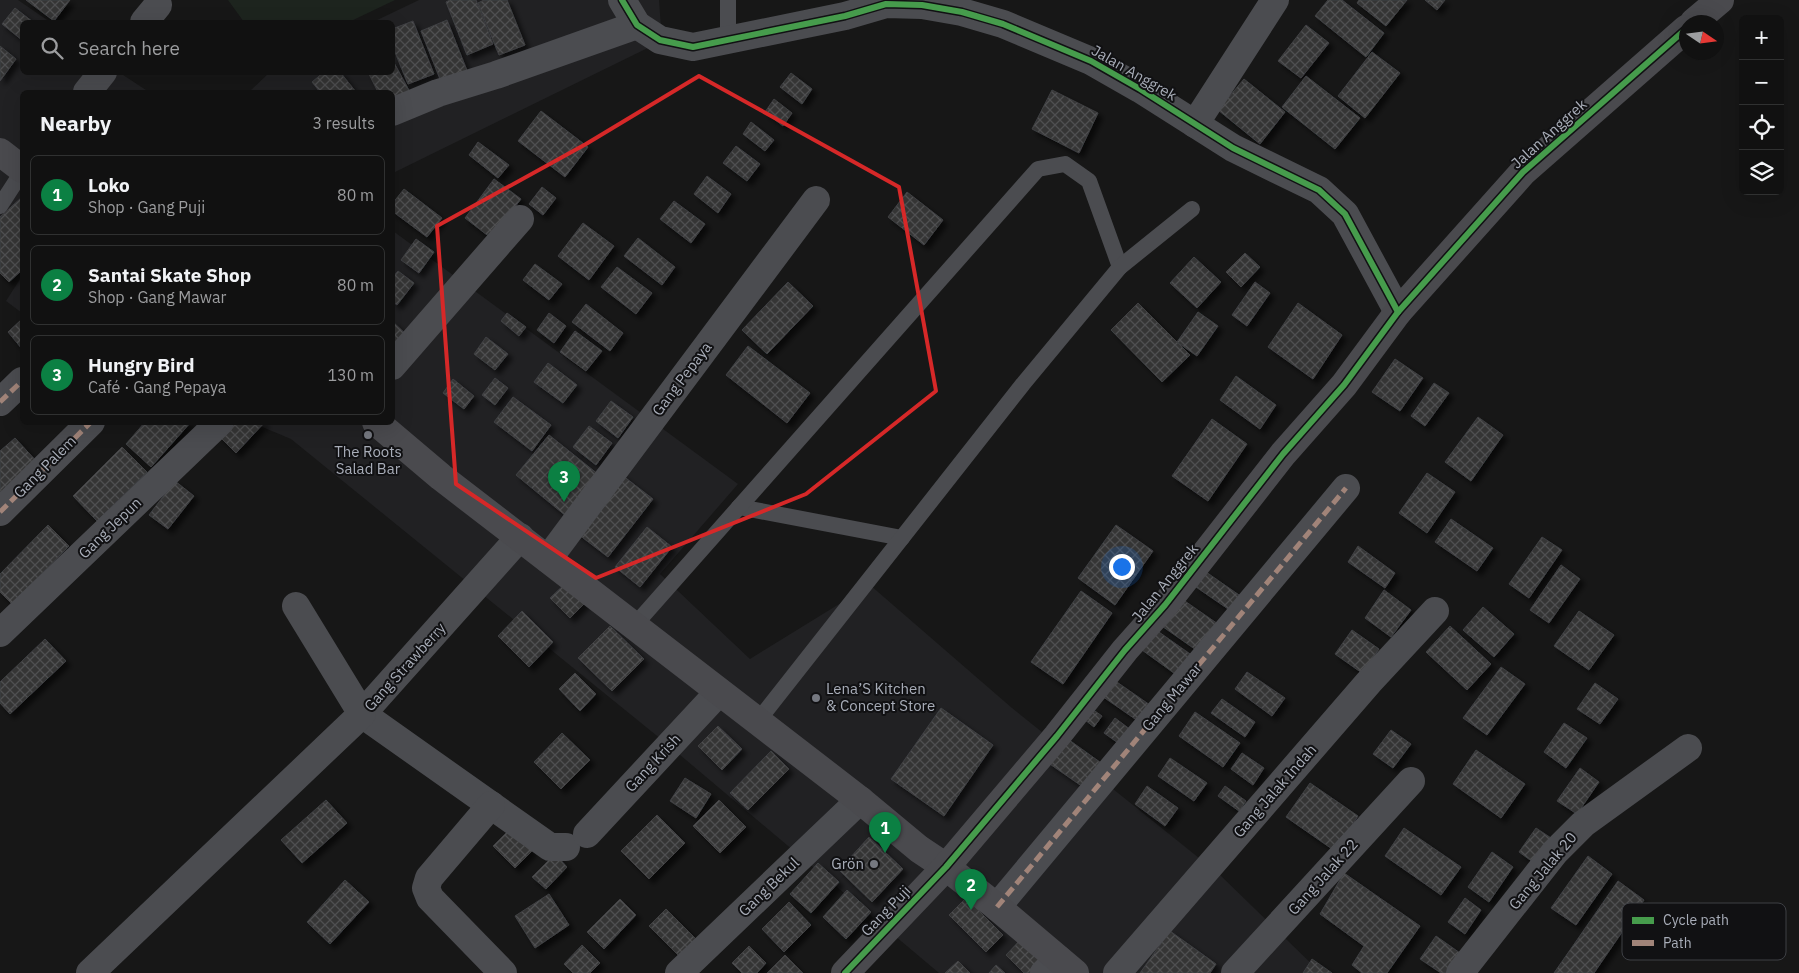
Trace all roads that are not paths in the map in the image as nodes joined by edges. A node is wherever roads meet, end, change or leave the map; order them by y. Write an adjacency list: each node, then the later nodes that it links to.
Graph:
1 (622, 0): 6 (street, Jalan Anggrek)
2 (728, 0): 8 (lane)
3 (1275, 0): 12 (street)
4 (1720, 0): 5 (street)
5 (1702, 15)
6 (637, 25): 8 (street, Jalan Anggrek); 11 (street)
7 (1679, 35): 21 (street, Jalan Anggrek)
8 (728, 39): 12 (street, Jalan Anggrek)
9 (101, 75): 10 (street)
10 (89, 90)
11 (395, 111)
12 (1195, 124): 21 (street, Jalan Anggrek)
13 (0, 152): 14 (street)
14 (20, 169)
15 (20, 174): 17 (lane)
16 (816, 200): 33 (street, Gang Pepaya)
17 (0, 206)
18 (1192, 208): 20 (lane)
19 (520, 219): 22 (street)
20 (1120, 267): 29 (lane); 32 (lane)
21 (1398, 312): 46 (street, Jalan Anggrek)
22 (395, 363)
23 (20, 383): 24 (street)
24 (0, 402)
25 (88, 425): 30 (street, Gang Palem)
26 (217, 425): 37 (street, Gang Jepun)
27 (380, 425): 31 (street)
28 (1346, 488): 47 (street, Gang Mawar)
29 (739, 507): 32 (lane); 36 (lane)
30 (0, 512)
31 (520, 537): 33 (street); 39 (street, Gang Strawberry)
32 (902, 538): 40 (lane)
33 (548, 559): 36 (street)
34 (296, 606): 39 (street)
35 (1435, 611): 53 (street, Gang Jalak Indah)
36 (633, 626): 38 (street)
37 (0, 633)
38 (719, 692): 40 (street); 45 (street, Gang Krish)
39 (362, 714): 44 (street, Gang Strawberry); 49 (street)
40 (758, 722): 43 (street)
41 (1688, 748): 55 (street, Gang Jalak 20)
42 (1410, 781): 54 (street, Gang Jalak 22)
43 (860, 800): 46 (street); 51 (street, Gang Bekul)
44 (491, 805): 45 (street, Gang Strawberry); 50 (street)
45 (568, 843)
46 (946, 867): 47 (street); 52 (street, Gang Puji)
47 (997, 907): 48 (street)
48 (1059, 968)
49 (90, 973)
50 (503, 973)
51 (679, 973)
52 (845, 973)
53 (1117, 973)
54 (1235, 973)
55 (1460, 973)

